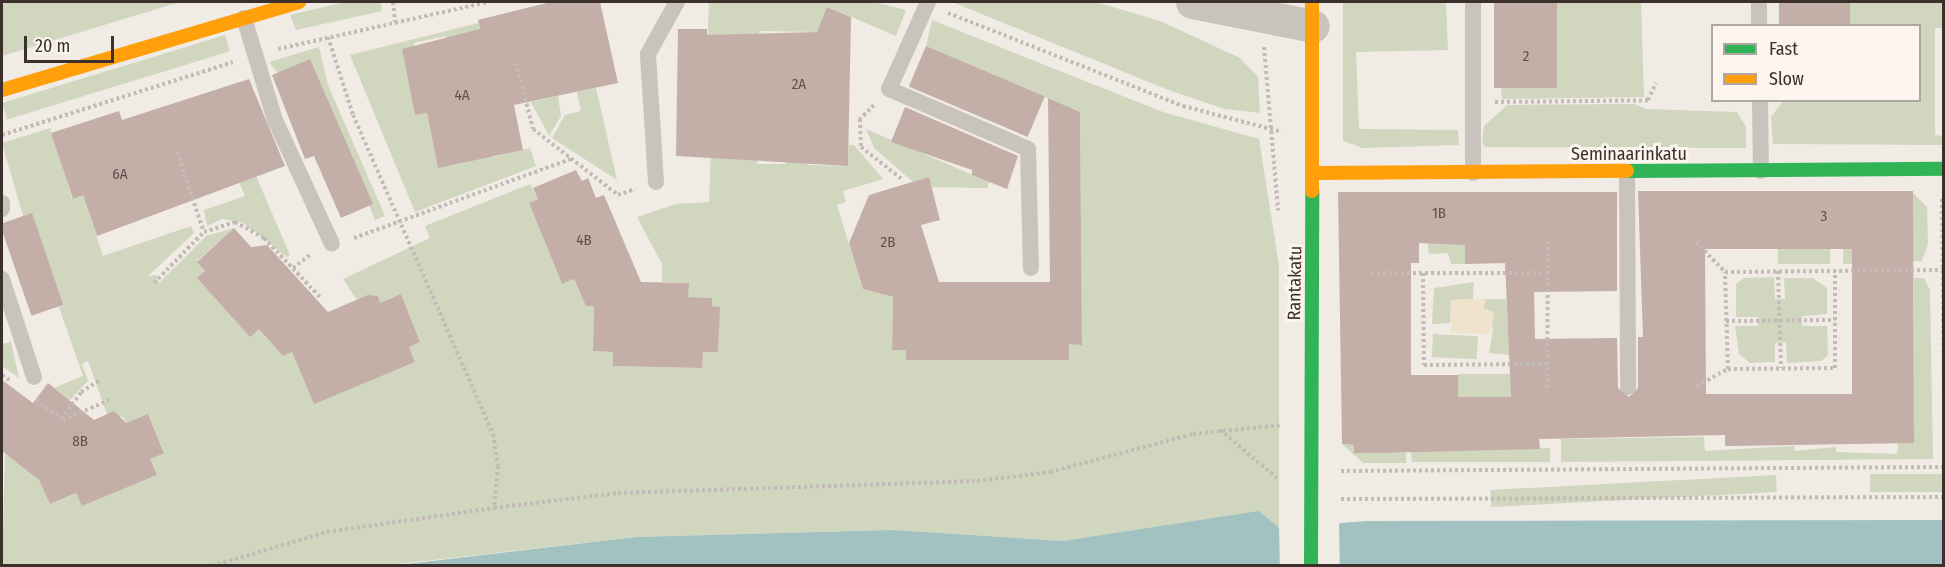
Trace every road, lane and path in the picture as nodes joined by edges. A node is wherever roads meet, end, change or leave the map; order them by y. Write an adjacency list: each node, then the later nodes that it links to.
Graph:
1 (299, 2): 9 (street)
2 (393, 2): 11 (path)
3 (677, 2): 29 (lane)
4 (1192, 2): 10 (street)
5 (1473, 2): 19 (lane)
6 (1759, 2): 12 (lane)
7 (928, 3): 16 (lane); 20 (path)
8 (1312, 14): 10 (street); 26 (street, Rantakatu)
9 (244, 18): 17 (street); 38 (lane)
10 (1263, 18): 20 (path)
11 (395, 22)
12 (1760, 24)
13 (328, 37): 34 (path)
14 (516, 63): 22 (path)
15 (1656, 83): 19 (path)
16 (889, 89): 28 (path); 39 (lane)
17 (2, 90)
18 (1760, 102): 24 (lane)
19 (1473, 103): 27 (lane)
20 (1268, 132): 33 (path)
21 (177, 152): 35 (path)
22 (571, 159): 29 (path); 34 (path)
23 (1944, 169): 24 (street, Seminaarinkatu)
24 (1761, 171): 25 (street, Seminaarinkatu)
25 (1627, 172): 27 (street, Seminaarinkatu); 61 (lane)
26 (1315, 173): 27 (street, Seminaarinkatu); 76 (street, Rantakatu)
27 (1473, 173)
28 (903, 180)
29 (656, 182)
30 (1942, 194): 40 (path)
31 (2, 203): 32 (lane)
32 (2, 209)
33 (1279, 216)
34 (401, 224): 38 (path); 74 (path)
35 (204, 232): 48 (path); 49 (path)
36 (1548, 242): 45 (path)
37 (1696, 242): 46 (path)
38 (332, 244)
39 (1032, 268)
40 (1943, 270): 41 (path); 64 (path)
41 (1835, 271): 42 (path); 51 (path)
42 (1778, 272): 46 (path); 50 (path)
43 (1371, 273): 44 (path)
44 (1423, 273): 45 (path); 53 (path)
45 (1548, 273): 53 (path)
46 (1725, 273): 52 (path)
47 (2, 279): 57 (lane)
48 (154, 283)
49 (320, 297)
50 (1779, 320): 51 (path); 52 (path); 54 (path)
51 (1835, 320): 54 (path)
52 (1726, 321): 55 (path)
53 (1547, 364): 62 (path)
54 (1781, 368): 55 (path)
55 (1728, 369): 60 (path)
56 (2, 375): 59 (path)
57 (34, 377)
58 (100, 380): 67 (path)
59 (16, 385)
60 (1697, 386)
61 (1628, 387)
62 (1547, 388)
63 (32, 397): 67 (path)
64 (1944, 399)
65 (109, 400): 67 (path)
66 (1286, 414): 68 (path)
67 (61, 418)
68 (1220, 429): 71 (path); 74 (path)
69 (1944, 467): 70 (path)
70 (1334, 471)
71 (1287, 488)
72 (1944, 497): 73 (path)
73 (1347, 499)
74 (494, 508): 75 (path)
75 (212, 566)
76 (1311, 566)

